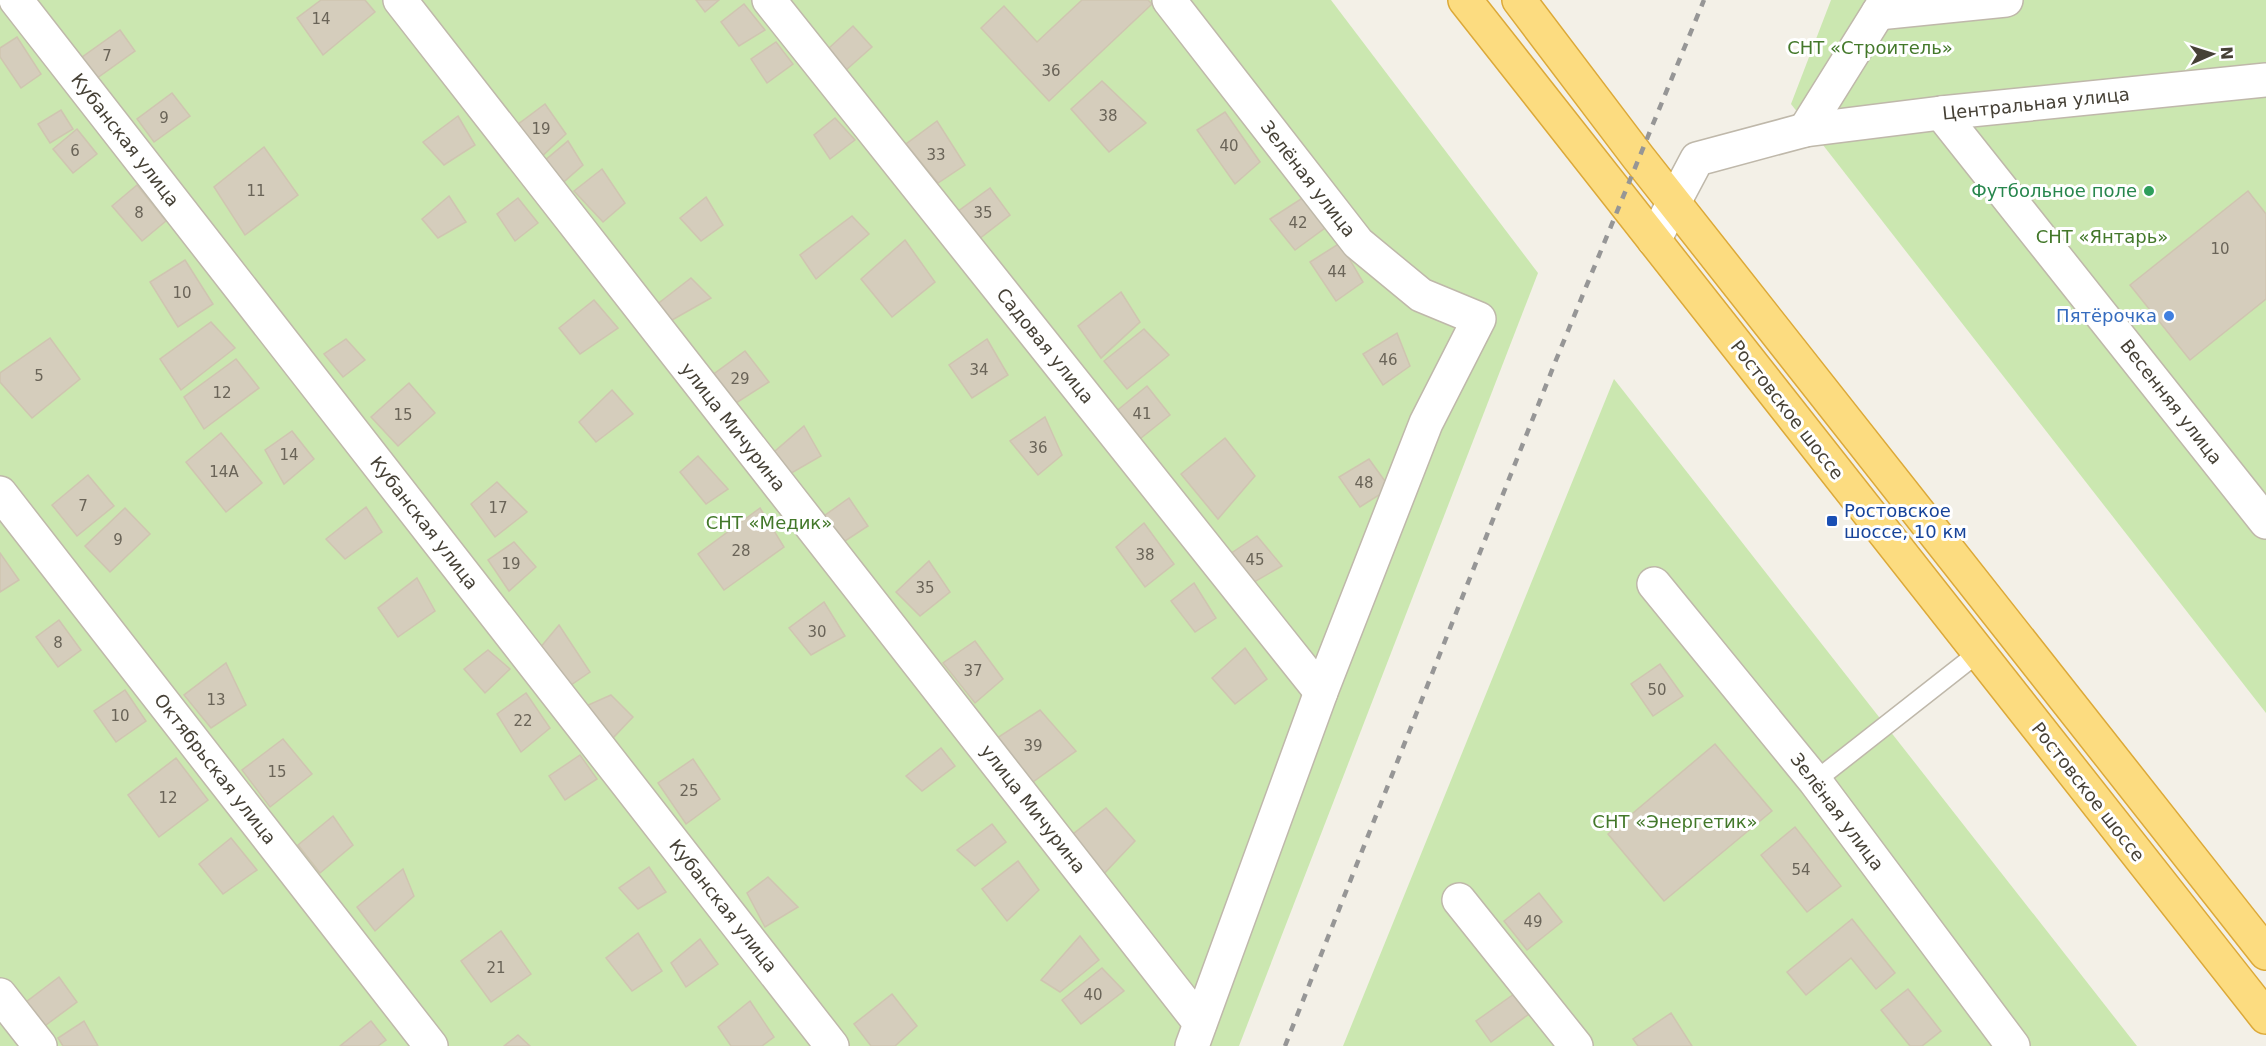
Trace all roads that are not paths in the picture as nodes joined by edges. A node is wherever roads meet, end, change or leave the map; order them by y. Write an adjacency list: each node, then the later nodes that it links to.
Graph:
1 (15, 0): 27 (street, Кубанская улица)
2 (400, 0): 24 (street, улица Мичурина)
3 (770, 0): 18 (street, Садовая улица)
4 (1169, 0): 18 (street, Зелёная улица)
5 (1465, 0): 13 (highway, Ростовское шоссе)
6 (1520, 0): 12 (highway)
7 (2006, 0): 8 (street)
8 (1882, 6): 11 (street)
9 (2266, 80): 10 (street, Центральная улица)
10 (1941, 113): 11 (street, Центральная улица); 15 (street, Весенняя улица)
11 (1805, 130): 12 (street, Центральная улица)
12 (1673, 202): 13 (street, Центральная улица); 21 (highway)
13 (1654, 240): 17 (highway, Ростовское шоссе)
14 (0, 493): 26 (street, Октябрьская улица)
15 (2266, 522)
16 (1654, 584): 19 (street, Зелёная улица)
17 (1978, 653): 19 (lane); 23 (highway, Ростовское шоссе)
18 (1321, 692): 24 (street)
19 (1815, 781): 29 (street, Зелёная улица)
20 (1459, 900): 28 (street)
21 (2266, 953)
22 (0, 995): 25 (street)
23 (2266, 1017)
24 (1196, 1035)
25 (40, 1046)
26 (431, 1046)
27 (832, 1046)
28 (1576, 1046)
29 (2013, 1046)

